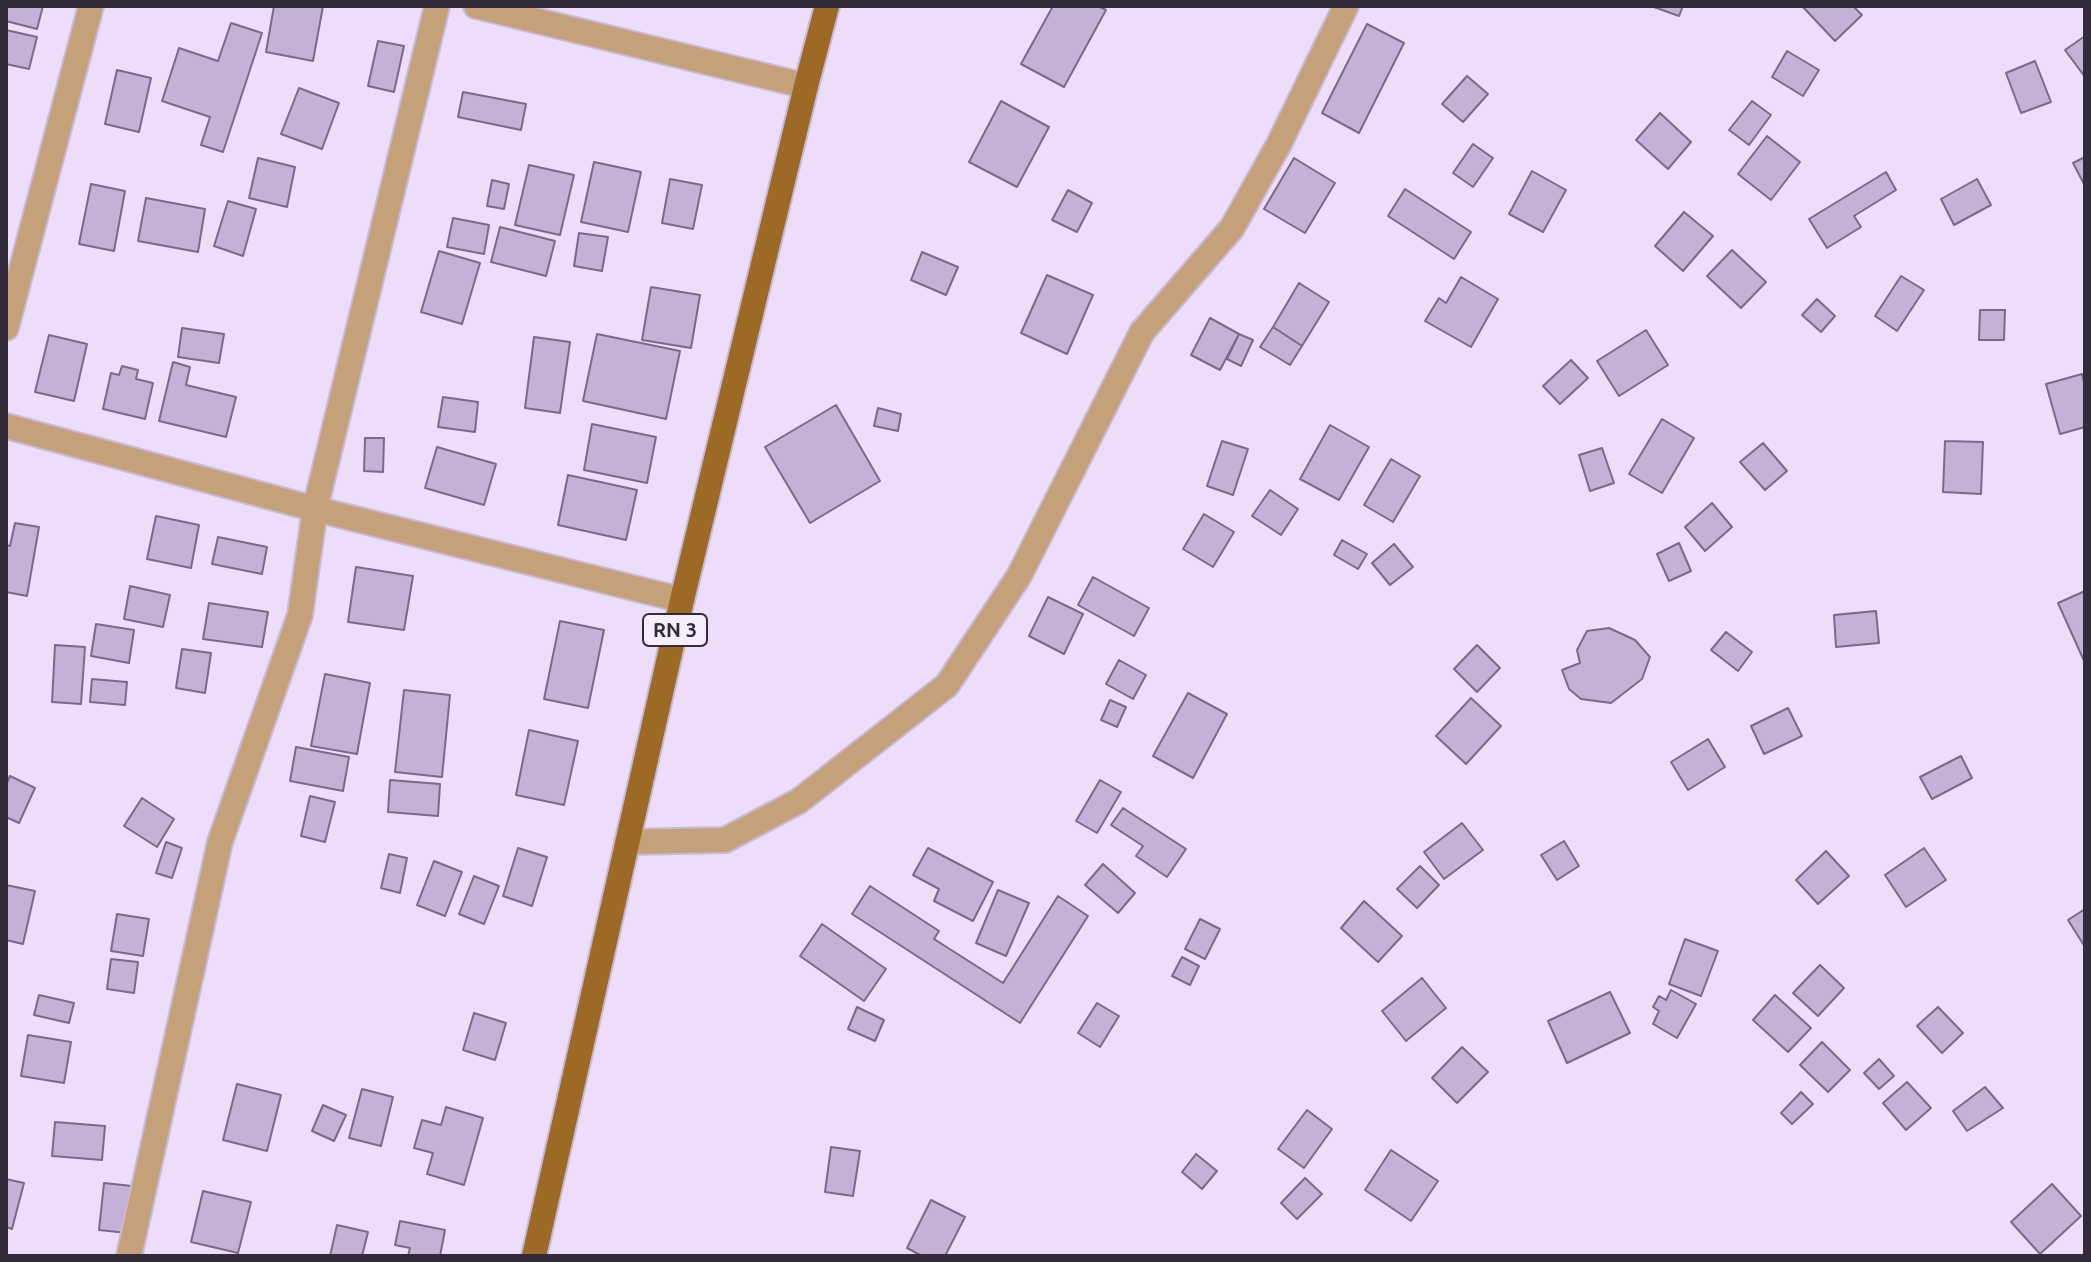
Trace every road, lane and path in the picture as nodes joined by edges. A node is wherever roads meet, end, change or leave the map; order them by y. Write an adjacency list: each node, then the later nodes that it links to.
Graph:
1 (91, 6): 7 (street)
2 (437, 6): 9 (street)
3 (476, 6): 6 (street)
4 (827, 6): 6 (main road, RN 3)
5 (1346, 6): 11 (street)
6 (806, 86): 10 (main road, RN 3)
7 (6, 328)
8 (6, 426): 9 (street)
9 (315, 509): 10 (street); 12 (street)
10 (682, 600): 11 (main road, RN 3)
11 (627, 842): 13 (main road, RN 3)
12 (129, 1256)
13 (534, 1256)

